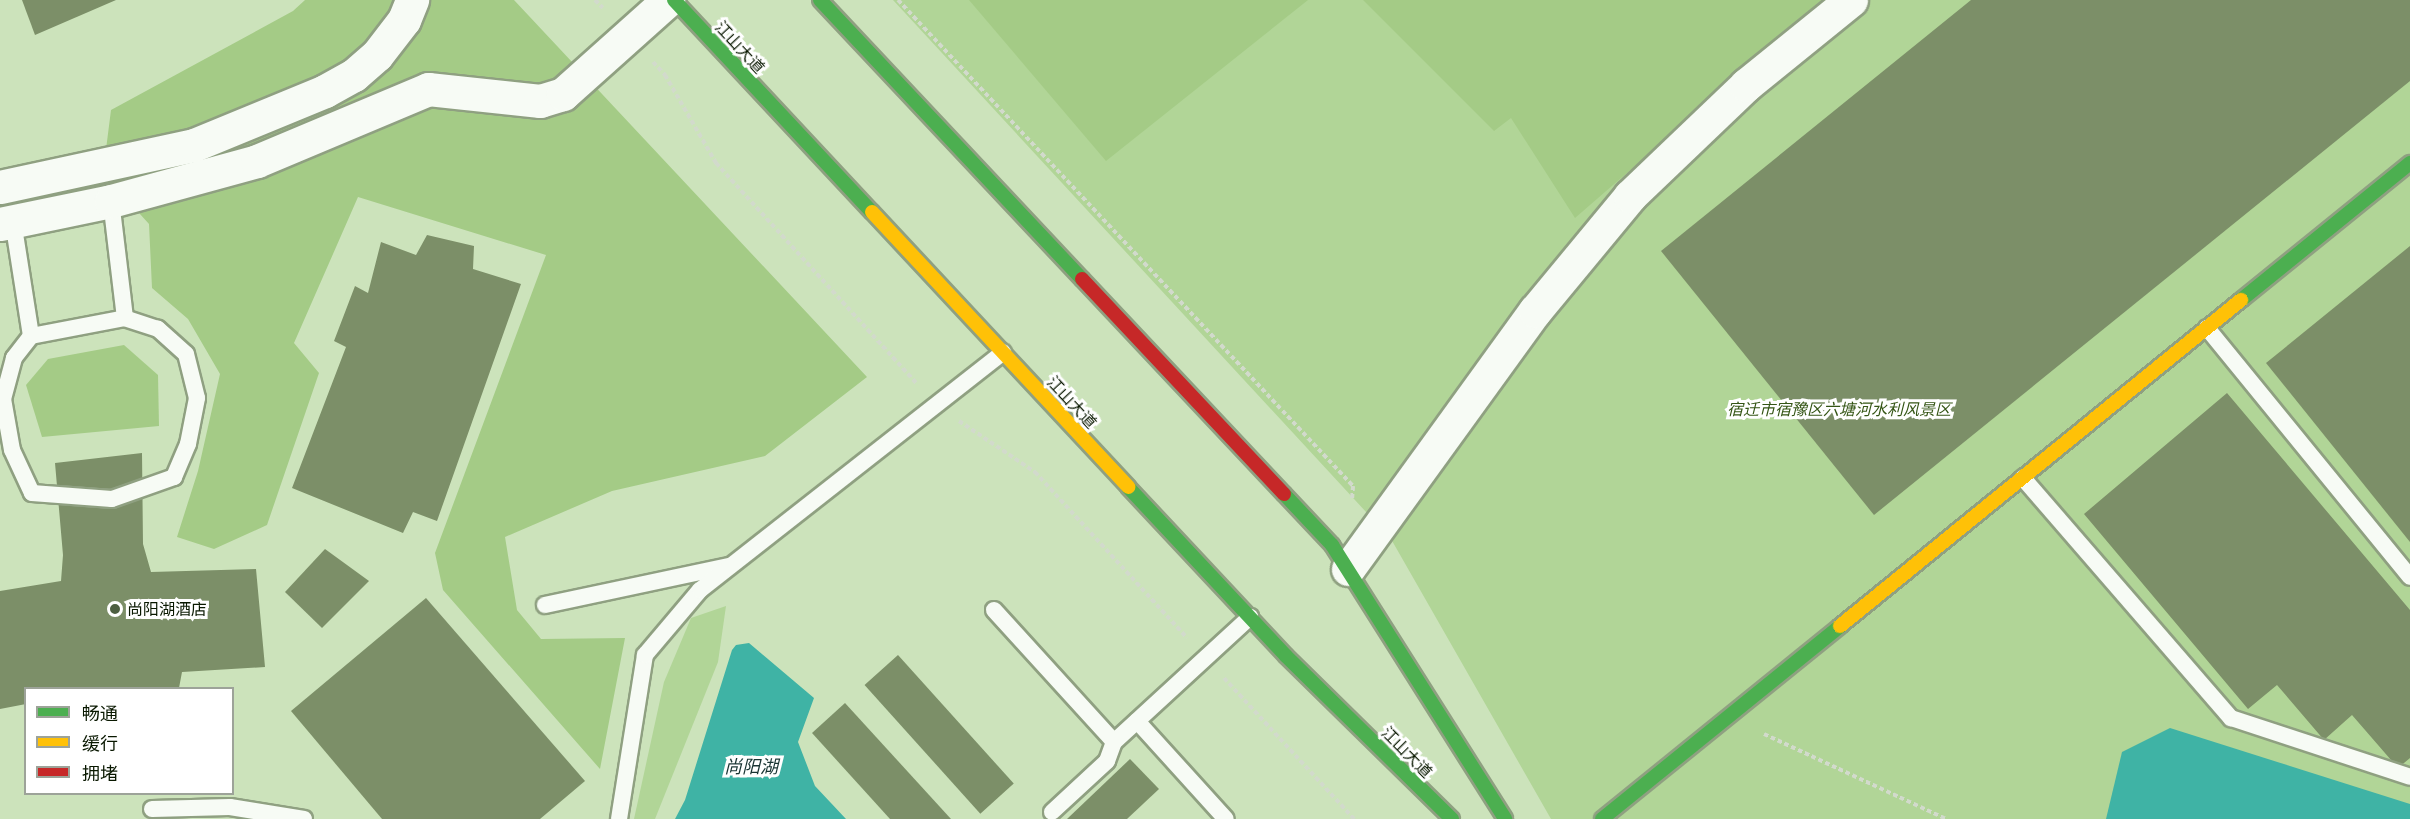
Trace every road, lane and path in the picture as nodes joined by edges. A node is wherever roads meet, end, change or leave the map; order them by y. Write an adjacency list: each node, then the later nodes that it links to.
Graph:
1 (412, 0): 8 (street)
2 (668, 0): 9 (street)
3 (674, 0): 14 (main road, 江山大道)
4 (820, 0): 19 (main road)
5 (898, 0): 17 (path)
6 (1851, 0): 19 (street)
7 (2410, 163): 12 (main road)
8 (0, 187)
9 (111, 201): 10 (street); 11 (lane)
10 (6, 222): 13 (lane)
11 (124, 318): 13 (lane); 15 (lane)
12 (2206, 328): 16 (main road); 20 (lane)
13 (31, 336): 15 (lane)
14 (1003, 352): 18 (lane); 23 (main road, 江山大道)
15 (4, 379)
16 (2023, 478): 24 (main road); 27 (lane)
17 (1352, 510)
18 (736, 565): 21 (lane); 31 (lane)
19 (1348, 569): 34 (main road)
20 (2410, 577)
21 (545, 604)
22 (994, 610): 26 (lane)
23 (1250, 617): 25 (lane); 33 (main road, 江山大道)
24 (1727, 717): 35 (main road); 36 (path)
25 (1137, 721): 26 (lane); 32 (lane)
26 (1114, 742): 29 (lane)
27 (2410, 777)
28 (152, 809): 30 (lane)
29 (1052, 812)
30 (304, 819)
31 (619, 819)
32 (1226, 819)
33 (1452, 819)
34 (1505, 819)
35 (1602, 819)
36 (1946, 819)

